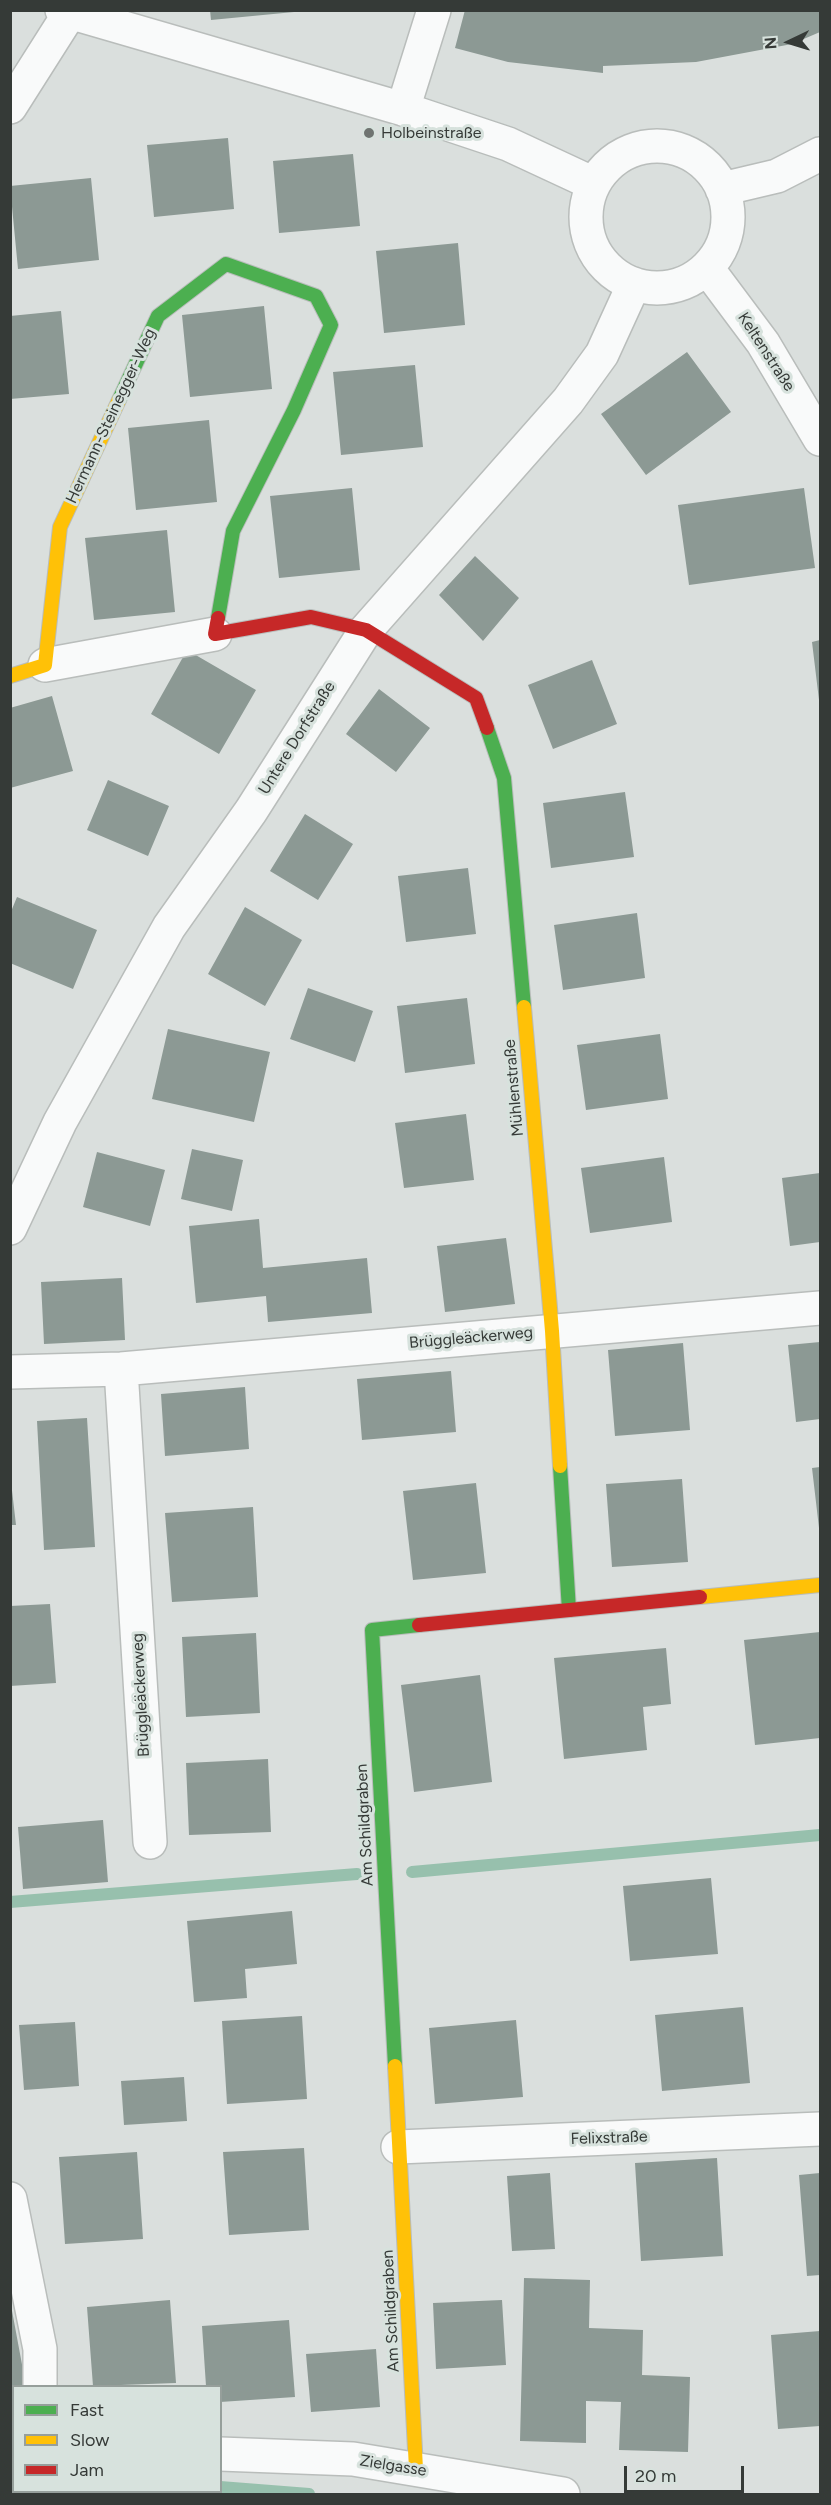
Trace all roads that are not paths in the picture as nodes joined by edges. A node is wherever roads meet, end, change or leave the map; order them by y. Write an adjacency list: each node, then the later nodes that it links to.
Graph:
1 (434, 10): 4 (street)
2 (66, 12): 3 (street); 4 (street)
3 (10, 107)
4 (404, 109): 6 (street)
5 (820, 154): 7 (street)
6 (594, 184): 7 (street); 9 (street)
7 (722, 189): 8 (street)
8 (707, 268): 9 (street); 10 (street, Keltenstraße)
9 (634, 284): 11 (street, Untere Dorfstraße)
10 (820, 439)
11 (366, 630): 12 (street); 15 (street, Untere Dorfstraße); 17 (street, Mühlenstraße)
12 (215, 634): 13 (street); 13 (street, Hermann-Steinegger-Weg)
13 (45, 665): 14 (street)
14 (10, 676)
15 (10, 1228)
16 (820, 1308): 17 (street, Brüggleäckerweg)
17 (552, 1330): 18 (street, Brüggleäckerweg); 21 (street, Mühlenstraße)
18 (121, 1369): 19 (street, Brüggleäckerweg); 22 (street, Brüggleäckerweg)
19 (10, 1372)
20 (820, 1585): 21 (street, Am Schildgraben)
21 (569, 1610): 24 (street, Am Schildgraben)
22 (150, 1842)
23 (820, 2129): 24 (street, Felixstraße)
24 (398, 2147): 28 (street, Am Schildgraben)
25 (10, 2199): 26 (street)
26 (40, 2385)
27 (222, 2454): 28 (street, Zielgasse)
28 (416, 2469): 29 (street, Zielgasse)
29 (563, 2494)

